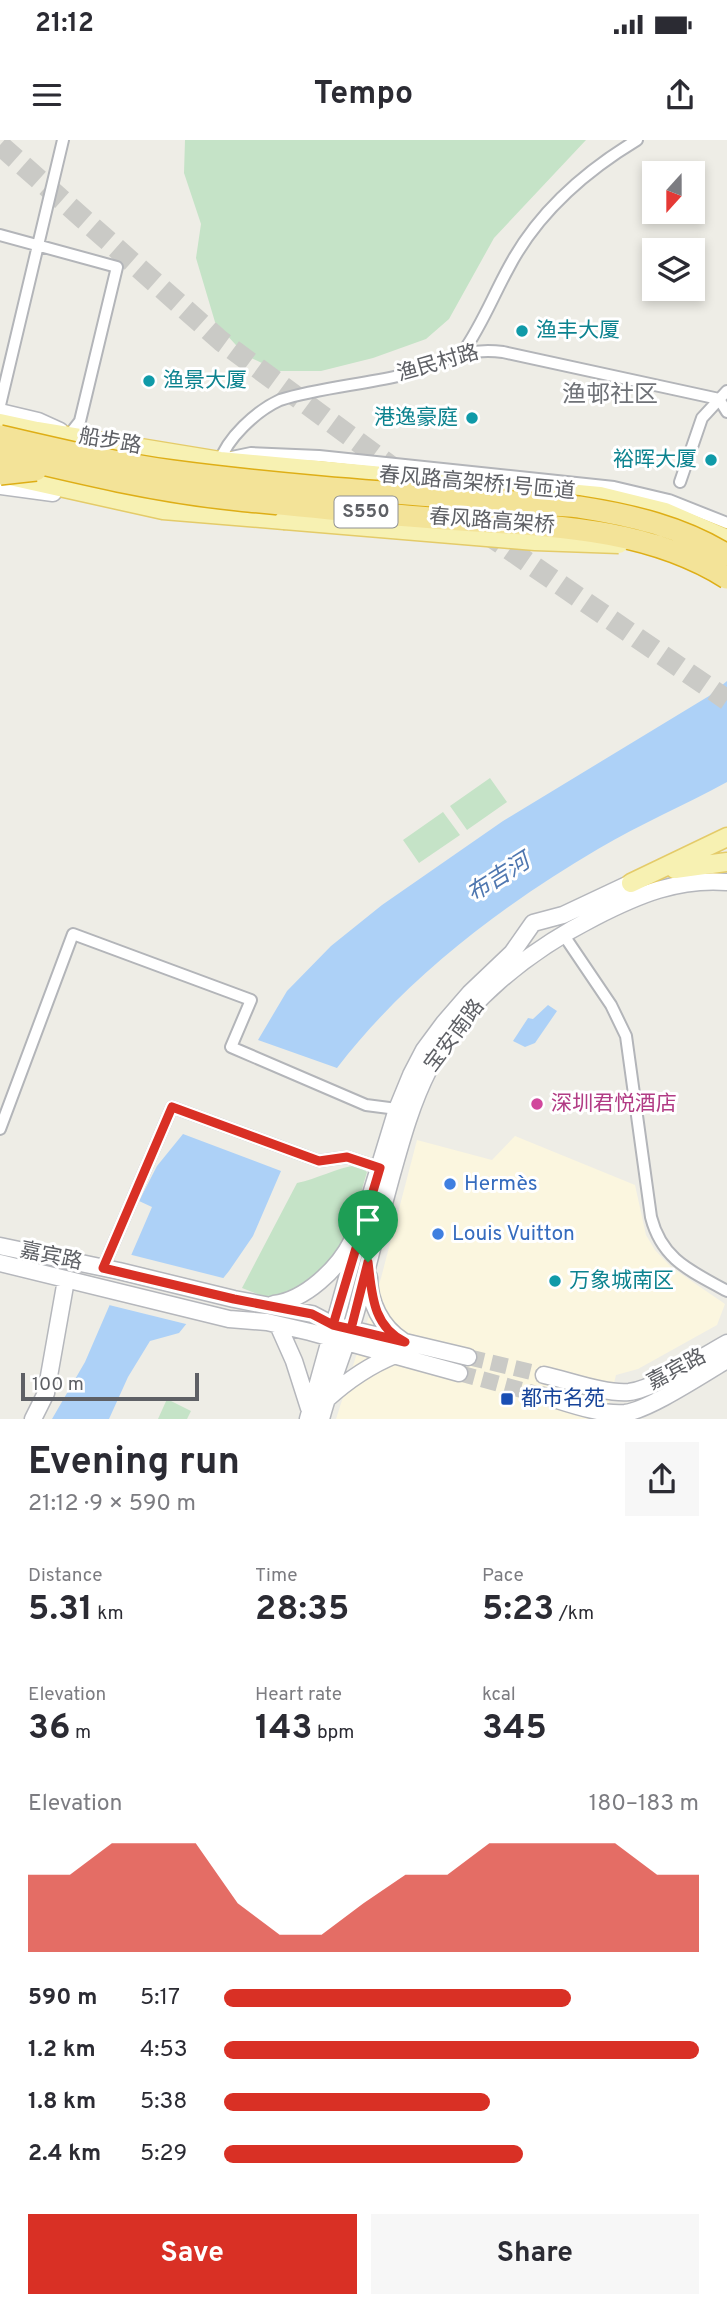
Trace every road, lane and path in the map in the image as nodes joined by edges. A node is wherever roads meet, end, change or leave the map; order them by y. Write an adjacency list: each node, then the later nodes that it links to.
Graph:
1 (62, 140): 4 (street)
2 (637, 140): 5 (street)
3 (0, 235): 4 (street)
4 (38, 245): 7 (street); 12 (street)
5 (463, 352): 6 (street, 渔民村路); 15 (street, 渔民村路)
6 (723, 395): 9 (street); 19 (street)
7 (0, 405)
8 (0, 412): 12 (main road)
9 (727, 412)
10 (0, 423): 11 (main road, 船步路)
11 (37, 431): 12 (main road, 船步路); 18 (main road)
12 (69, 435): 15 (main road, 船步路)
13 (0, 436): 26 (highway, 春风路高架桥 / S550, bridge)
14 (0, 454): 17 (highway, 春风路高架桥 / S550, bridge)
15 (220, 461): 22 (street, 渔民村路); 23 (street); 24 (main road, 春风路高架桥1号匝道)
16 (0, 474): 17 (highway, bridge); 18 (main road)
17 (85, 474): 25 (highway, 春风路高架桥 / S550, bridge)
18 (26, 480): 21 (main road)
19 (680, 482)
20 (0, 486): 21 (main road)
21 (111, 500): 22 (main road)
22 (208, 514): 25 (main road, bridge)
23 (727, 523)
24 (727, 539)
25 (674, 552): 27 (highway, 春风路高架桥 / S550, bridge)
26 (727, 555)
27 (727, 578)
28 (727, 837): 31 (main road)
29 (727, 862): 31 (main road)
30 (727, 882): 32 (main road, 宝安南路)
31 (631, 883): 33 (main road, 宝安南路)
32 (563, 934): 38 (main road, 宝安南路); 42 (street)
33 (397, 1109): 34 (street); 35 (main road, 宝安南路)
34 (0, 1129)
35 (380, 1168): 36 (main road, 宝安南路); 40 (street)
36 (364, 1217): 43 (main road); 45 (main road, 宝安南路)
37 (0, 1246): 40 (main road, 嘉宾路)
38 (368, 1262): 45 (main road, 宝安南路); 46 (main road)
39 (0, 1263): 41 (main road, 嘉宾路)
40 (111, 1270): 43 (main road, 嘉宾路)
41 (66, 1280): 44 (main road, 嘉宾路); 58 (main road)
42 (727, 1291)
43 (271, 1305): 45 (main road, 嘉宾路)
44 (278, 1325): 45 (main road, 嘉宾路); 57 (main road)
45 (339, 1334): 46 (main road, 嘉宾路); 48 (main road, 嘉宾路); 54 (main road, 宝安南路); 57 (main road, 宝安南路)
46 (405, 1342): 49 (main road, 嘉宾路)
47 (727, 1343): 56 (main road, 嘉宾路)
48 (395, 1355): 51 (main road, 嘉宾路); 54 (main road)
49 (468, 1357)
50 (727, 1360): 56 (main road, 嘉宾路)
51 (460, 1373)
52 (544, 1375): 56 (main road, 嘉宾路)
53 (544, 1396): 55 (main road)
54 (325, 1401): 57 (main road, 宝安南路)
55 (562, 1401): 56 (main road); 59 (main road)
56 (626, 1406)
57 (313, 1416)
58 (33, 1419)
59 (596, 1419)

